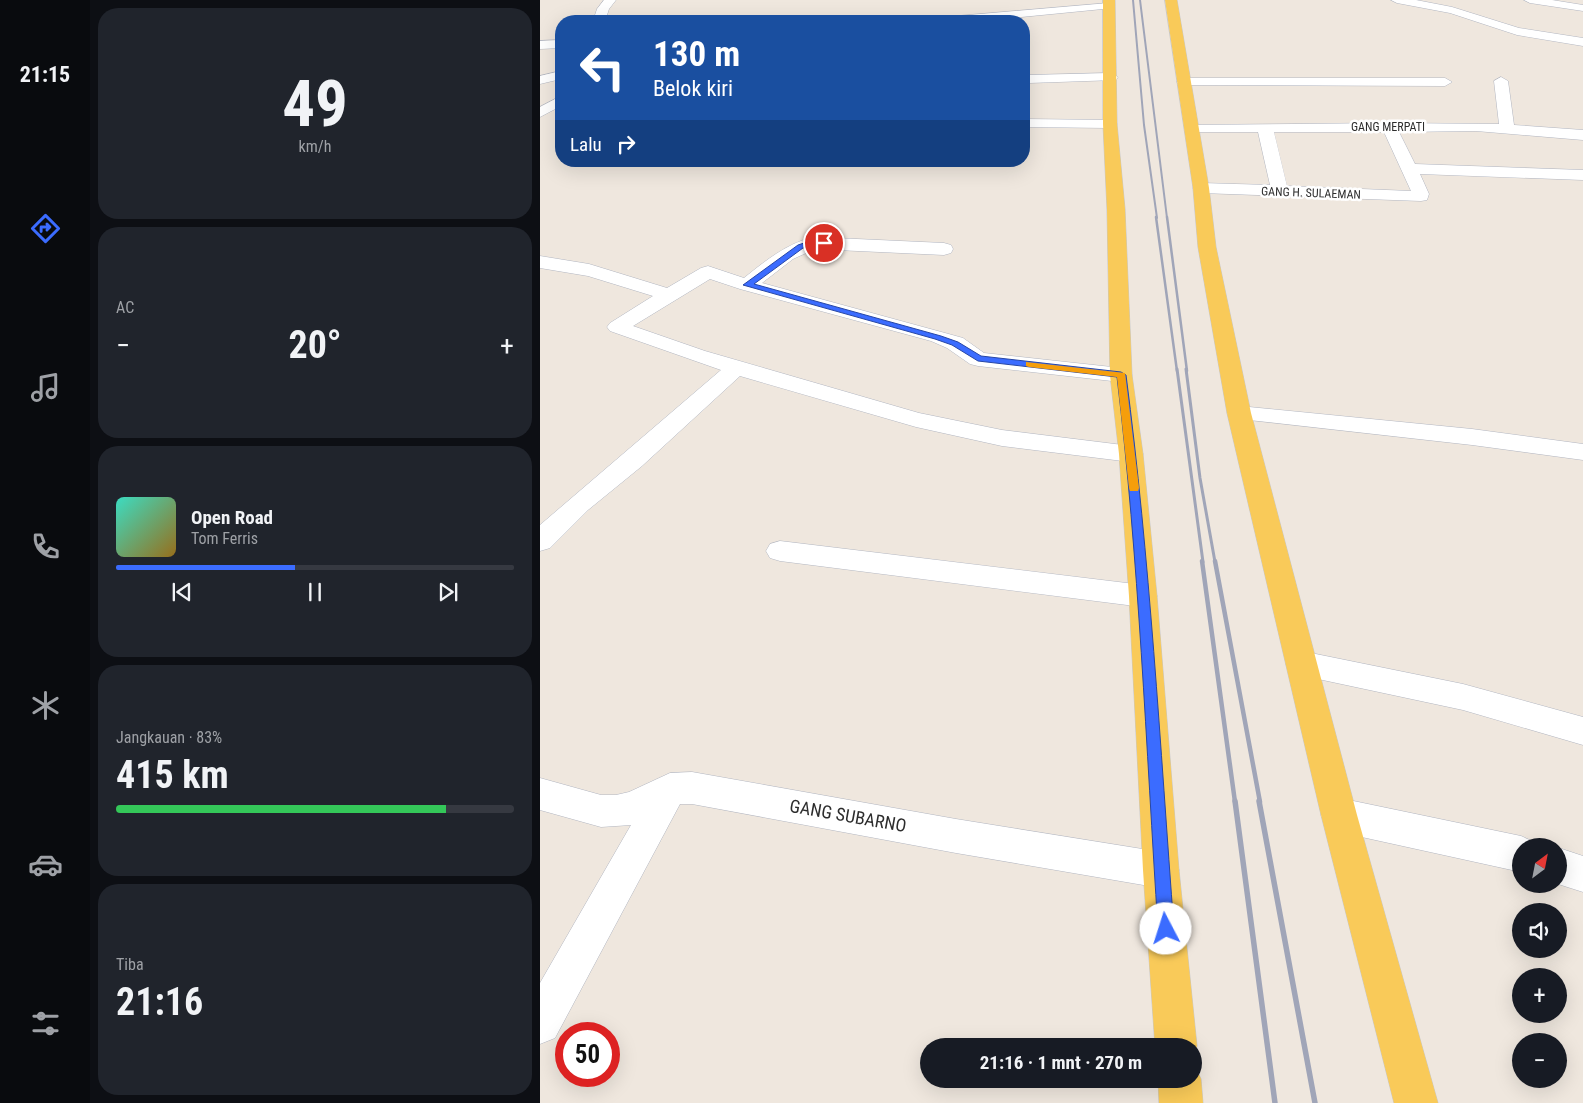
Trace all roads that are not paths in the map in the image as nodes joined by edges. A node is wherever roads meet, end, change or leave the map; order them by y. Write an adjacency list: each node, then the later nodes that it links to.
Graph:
1 (610, 0): 7 (street)
2 (1171, 0): 17 (main road)
3 (1397, 0): 9 (street)
4 (1530, 0): 6 (street)
5 (1109, 3): 8 (street); 13 (main road)
6 (1583, 8)
7 (601, 15)
8 (1006, 15)
9 (1583, 42)
10 (555, 44): 11 (street)
11 (540, 45)
12 (555, 77): 15 (street)
13 (1111, 77): 14 (street); 22 (main road)
14 (1030, 79)
15 (540, 80)
16 (1501, 81): 27 (street)
17 (1184, 82): 18 (street); 25 (main road)
18 (1445, 82)
19 (555, 104): 20 (street)
20 (540, 113)
21 (1030, 122): 22 (street)
22 (1110, 124): 39 (main road)
23 (1389, 127): 24 (street, GANG MERPATI); 26 (street, GANG MERPATI); 29 (street)
24 (1476, 127): 27 (street, GANG MERPATI); 30 (street)
25 (1192, 128): 26 (street, GANG MERPATI); 32 (main road)
26 (1265, 128): 33 (street)
27 (1507, 129): 28 (street, GANG MERPATI)
28 (1583, 135)
29 (1408, 169): 30 (street); 33 (street, GANG H. SULAEMAN)
30 (1497, 171): 31 (street)
31 (1583, 175)
32 (1201, 188): 33 (street, GANG H. SULAEMAN); 40 (main road)
33 (1280, 192)
34 (944, 249): 36 (street)
35 (540, 262): 37 (street)
36 (747, 285): 37 (street); 39 (street)
37 (669, 296): 38 (street)
38 (737, 367): 42 (street); 43 (street)
39 (1121, 375): 42 (main road)
40 (1239, 413): 41 (street); 46 (main road)
41 (1583, 452)
42 (1131, 454): 45 (main road)
43 (540, 541)
44 (780, 551): 45 (street)
45 (1143, 596): 53 (main road)
46 (1301, 664): 47 (street); 50 (main road)
47 (1583, 731)
48 (670, 789): 49 (street, GANG SUBARNO); 53 (street, GANG SUBARNO); 55 (street)
49 (540, 794)
50 (1339, 814): 51 (street); 59 (main road)
51 (1512, 852)
52 (1568, 869): 54 (street)
53 (1161, 870): 56 (main road)
54 (1583, 874)
55 (540, 1023)
56 (1175, 1038)
57 (1180, 1088): 58 (main road)
58 (1181, 1103)
59 (1416, 1103)

